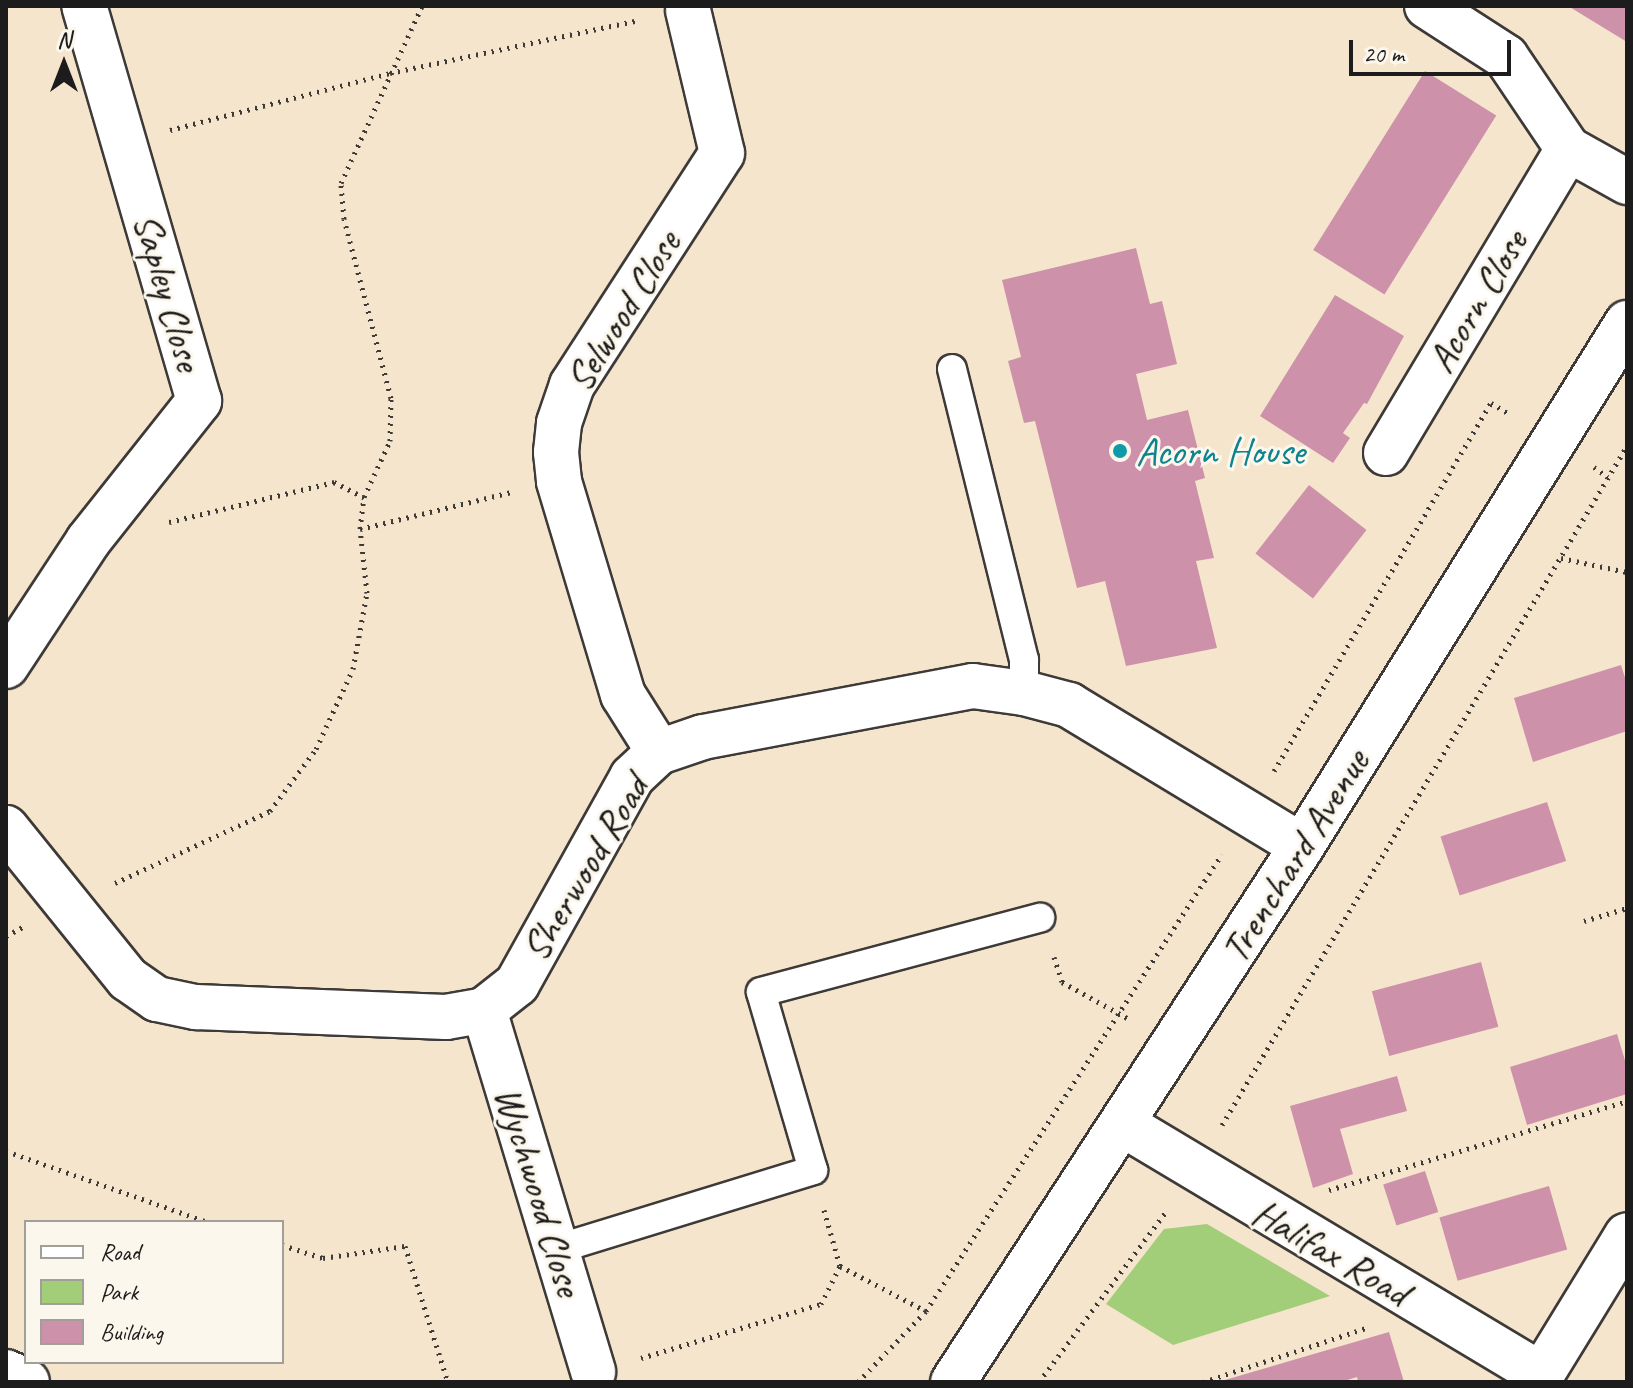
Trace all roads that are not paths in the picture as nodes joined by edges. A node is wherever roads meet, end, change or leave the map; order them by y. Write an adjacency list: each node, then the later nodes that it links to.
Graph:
1 (84, 6): 9 (street, Sapley Close)
2 (1427, 6): 4 (street)
3 (688, 8): 11 (street, Selwood Close)
4 (1568, 149): 5 (street); 8 (street, Acorn Close)
5 (1627, 182)
6 (1627, 323): 13 (street, Trenchard Avenue)
7 (952, 369): 10 (lane)
8 (1386, 453)
9 (6, 666)
10 (1024, 693): 11 (street, Sherwood Road); 13 (street, Sherwood Road)
11 (659, 752): 15 (street, Sherwood Road)
12 (6, 828): 15 (street, Sherwood Road)
13 (1302, 846): 16 (street, Trenchard Avenue)
14 (1040, 918): 18 (lane)
15 (484, 1010): 18 (street, Wychwood Close)
16 (1124, 1125): 21 (street, Halifax Road); 23 (street, Trenchard Avenue)
17 (1627, 1235): 21 (street)
18 (557, 1249): 20 (street, Wychwood Close)
19 (6, 1372): 22 (street)
20 (593, 1372)
21 (1539, 1378)
22 (27, 1382)
23 (953, 1382)

